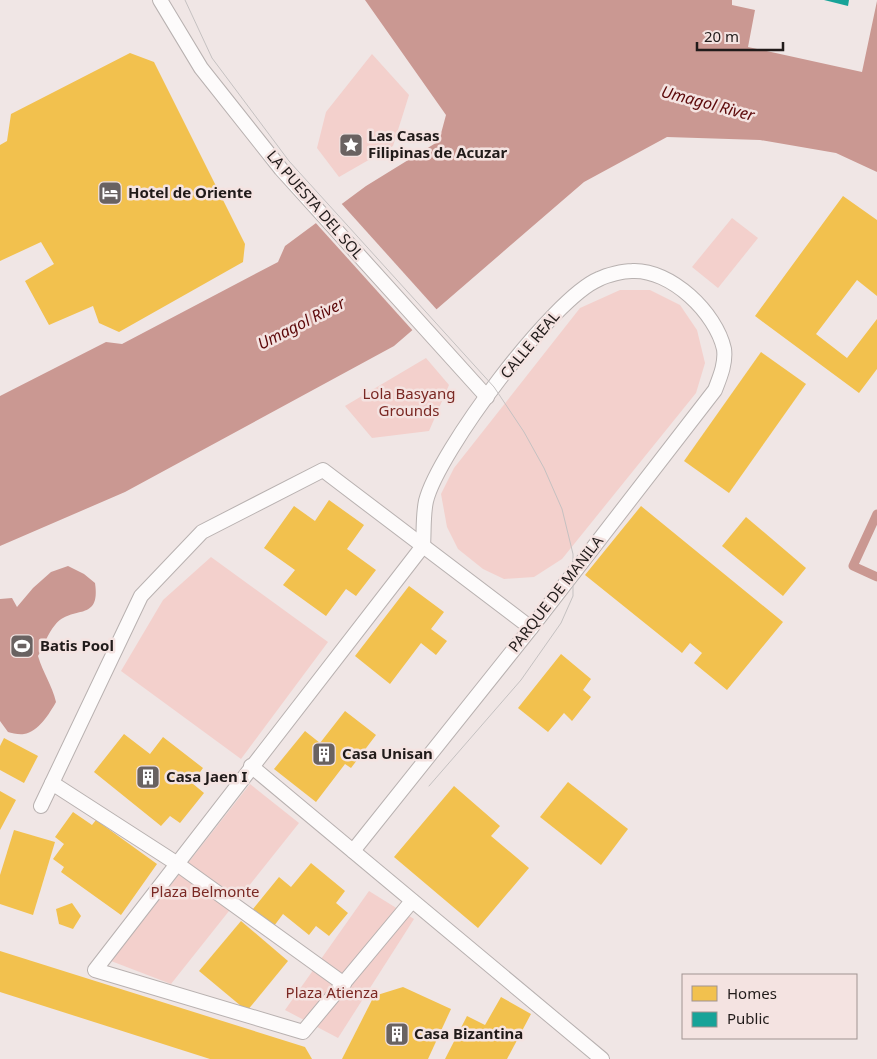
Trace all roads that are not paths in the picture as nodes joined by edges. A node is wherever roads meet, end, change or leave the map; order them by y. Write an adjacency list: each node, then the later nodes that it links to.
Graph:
1 (160, 0): 3 (lane, LA PUESTA DEL SOL)
2 (715, 324): 3 (lane, CALLE REAL); 5 (lane, PARQUE DE MANILA)
3 (487, 396): 4 (lane, CALLE REAL)
4 (423, 546): 5 (lane); 6 (lane); 7 (lane)
5 (531, 628): 9 (lane, PARQUE DE MANILA)
6 (251, 766): 9 (lane); 10 (lane)
7 (52, 783): 8 (lane); 10 (lane)
8 (41, 806)
9 (353, 850): 11 (lane)
10 (176, 863): 12 (lane); 12 (lane)
11 (412, 901): 12 (lane); 13 (lane)
12 (344, 984)
13 (602, 1059)

